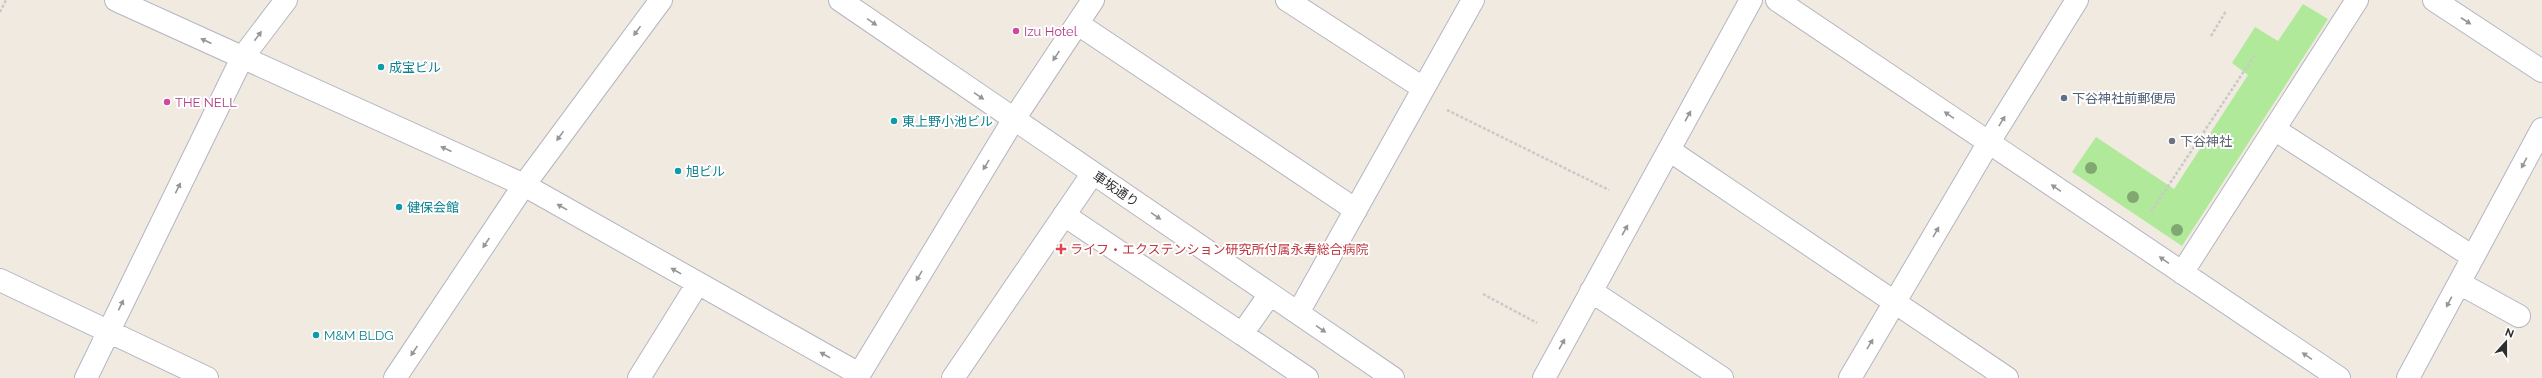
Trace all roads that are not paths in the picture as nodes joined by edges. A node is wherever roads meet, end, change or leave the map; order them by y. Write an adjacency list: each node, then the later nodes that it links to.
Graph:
1 (116, 0): 14 (street, one-way to 1)
2 (286, 0): 14 (street, one-way to 2)
3 (661, 0): 23 (street, one-way to 23)
4 (840, 0): 17 (street, 車坂通り, one-way to 17)
5 (1094, 0): 13 (street)
6 (1286, 0): 16 (street)
7 (1473, 0): 16 (street)
8 (1752, 0): 21 (street, one-way to 8)
9 (1777, 0): 20 (street, one-way to 9)
10 (2078, 0): 20 (street, one-way to 10)
11 (2357, 0): 18 (street)
12 (2434, 0): 15 (street, one-way to 15)
13 (1078, 24): 17 (street, one-way to 17); 24 (street)
14 (242, 58): 23 (street, one-way to 14); 36 (street, one-way to 14)
15 (2542, 71)
16 (1424, 88): 24 (street)
17 (1014, 119): 22 (street, 車坂通り); 38 (street, one-way to 38)
18 (2274, 129): 26 (street); 27 (street)
19 (2542, 129): 26 (street, one-way to 26)
20 (1989, 142): 27 (street, one-way to 20); 33 (street, one-way to 20)
21 (1669, 150): 31 (street, one-way to 21); 33 (street)
22 (1093, 173): 25 (street); 32 (street, 車坂通り, one-way to 32)
23 (524, 185): 29 (street, one-way to 23); 42 (street, one-way to 42)
24 (1356, 210): 34 (street)
25 (1064, 215): 37 (street); 44 (street)
26 (2473, 258): 30 (street)
27 (2182, 273): 50 (street, one-way to 27)
28 (0, 280): 36 (street)
29 (698, 283): 38 (street, one-way to 29); 43 (street)
30 (2459, 283): 35 (street); 51 (street, one-way to 51)
31 (1591, 291): 46 (street, one-way to 31); 47 (street)
32 (1270, 294): 34 (street, 車坂通り); 37 (street)
33 (1895, 303): 48 (street, one-way to 33); 49 (street)
34 (1298, 313): 39 (street, 車坂通り, one-way to 39)
35 (2519, 316)
36 (109, 330): 40 (street); 41 (street)
37 (1242, 334): 45 (street)
38 (858, 376)
39 (1385, 376)
40 (86, 378)
41 (207, 378)
42 (395, 378)
43 (639, 378)
44 (953, 378)
45 (1307, 378)
46 (1544, 378)
47 (1722, 378)
48 (1850, 378)
49 (2007, 378)
50 (2339, 378)
51 (2408, 378)

